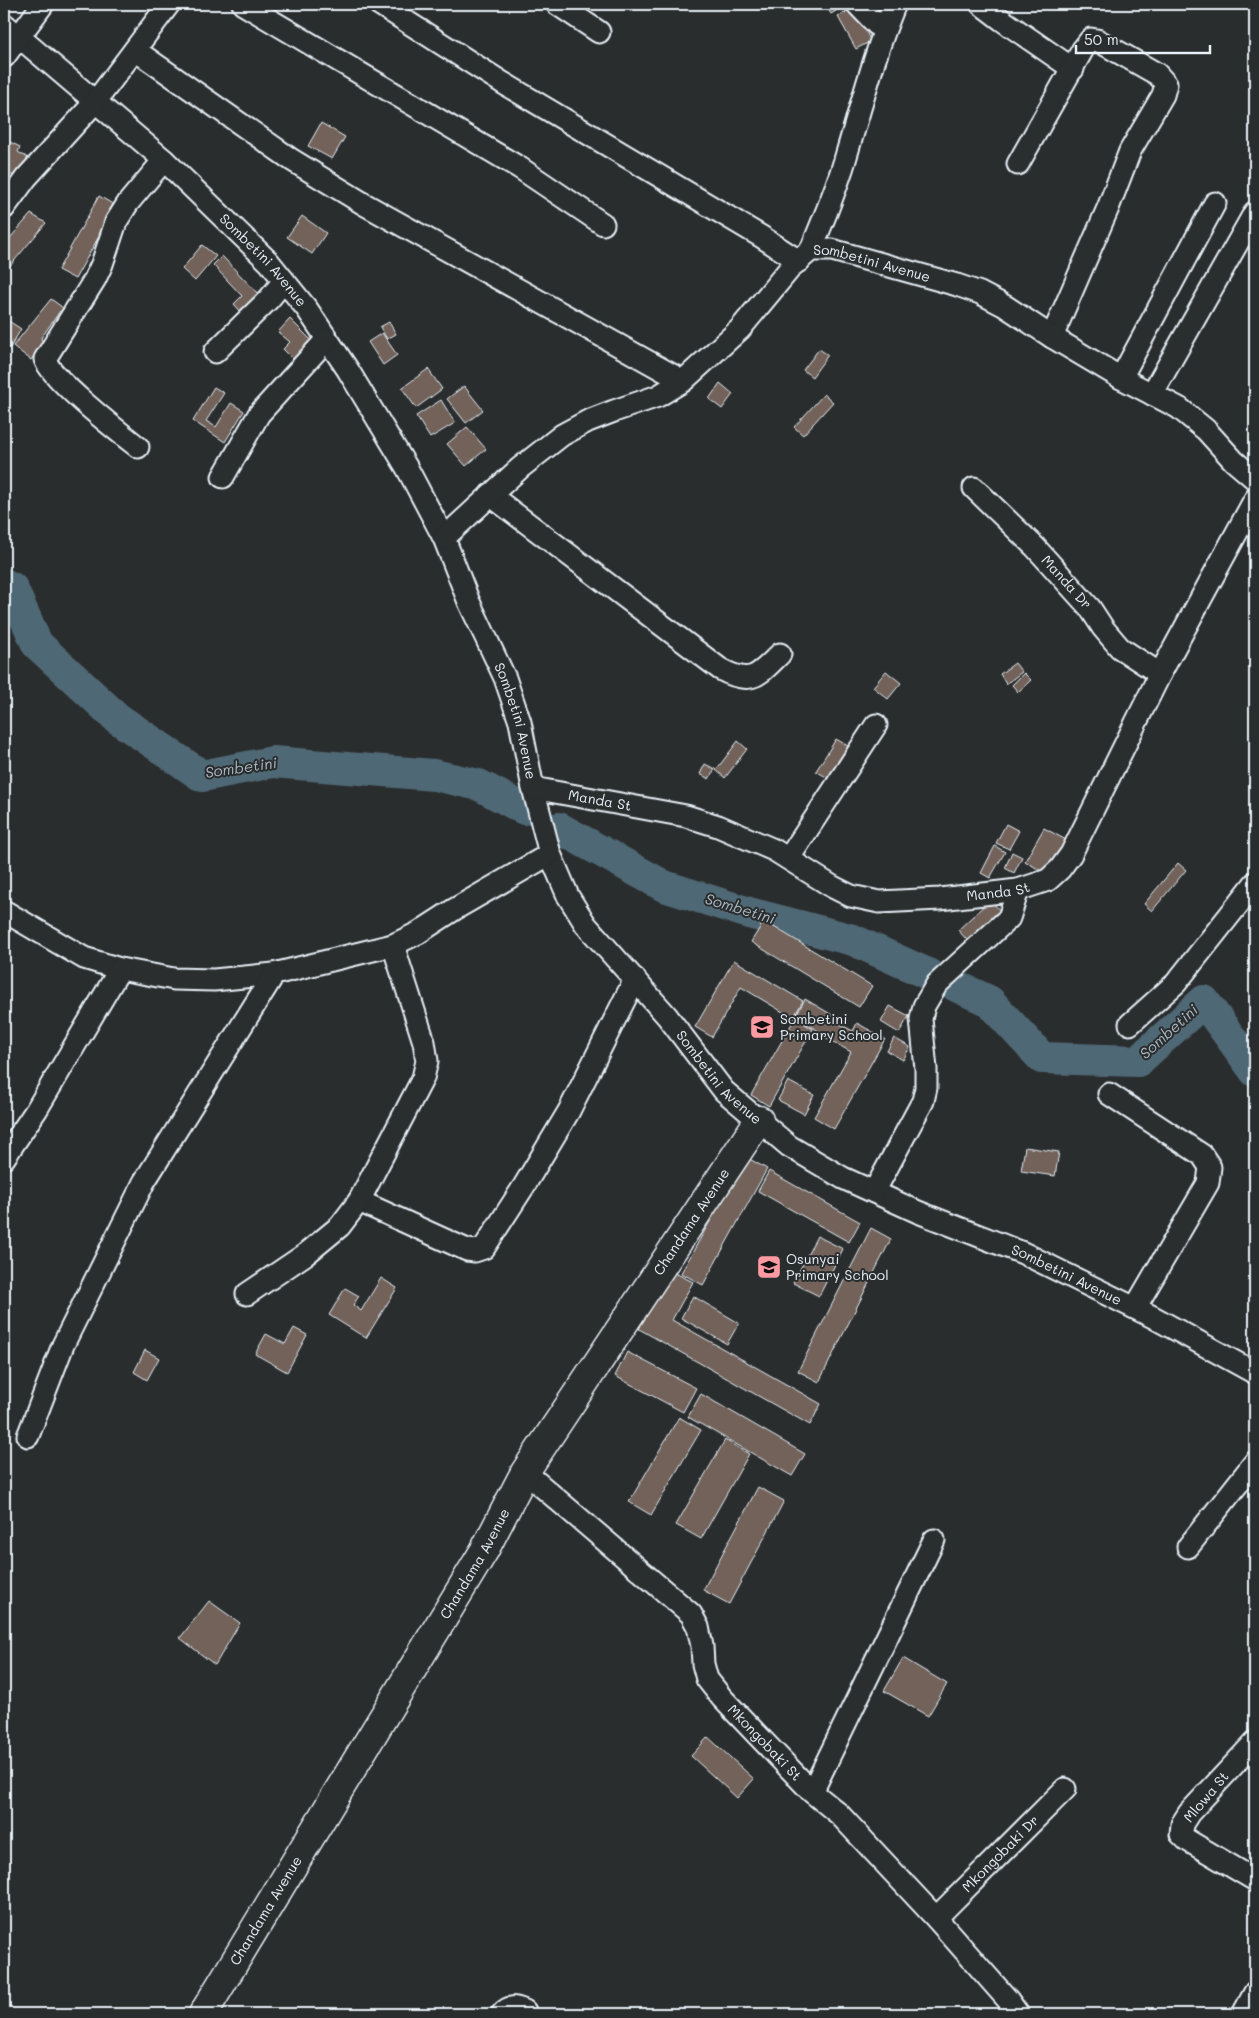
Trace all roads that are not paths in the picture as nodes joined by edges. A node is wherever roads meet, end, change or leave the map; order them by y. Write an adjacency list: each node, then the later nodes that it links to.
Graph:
1 (44, 4): 9 (street)
2 (168, 4): 12 (street)
3 (244, 4): 21 (street)
4 (379, 4): 22 (street)
5 (557, 4): 11 (street)
6 (857, 4): 10 (street)
7 (895, 4): 10 (street)
8 (981, 4): 14 (street)
9 (12, 30): 13 (street); 15 (street, Sombetini Avenue)
10 (883, 31): 22 (street)
11 (599, 32)
12 (135, 50): 15 (street); 28 (street)
13 (4, 57)
14 (1073, 69): 17 (street); 24 (street)
15 (96, 101): 16 (street, Sombetini Avenue); 19 (street)
16 (164, 160): 23 (street, Sombetini Avenue); 30 (street)
17 (1018, 164)
18 (1216, 203): 27 (street)
19 (4, 208)
20 (1255, 212): 29 (street)
21 (603, 224)
22 (805, 255): 24 (street, Sombetini Avenue); 28 (street, Sombetini Avenue)
23 (284, 281): 25 (street, Sombetini Avenue); 26 (street)
24 (1052, 337): 27 (street, Sombetini Avenue)
25 (327, 339): 31 (street); 36 (street, Sombetini Avenue)
26 (215, 352)
27 (1121, 378): 29 (street, Sombetini Avenue)
28 (683, 381): 34 (street, Sombetini Avenue)
29 (1152, 394): 32 (street, Sombetini Avenue)
30 (138, 447)
31 (223, 477)
32 (1255, 479)
33 (974, 488): 38 (street, Manda Dr)
34 (490, 495): 36 (street, Sombetini Avenue); 37 (street)
35 (1255, 499): 38 (street, Manda St)
36 (444, 538): 40 (street, Sombetini Avenue)
37 (780, 654)
38 (1160, 674): 44 (street, Manda St)
39 (876, 724): 42 (street)
40 (533, 788): 41 (street, Sombetini Avenue); 42 (street, Manda St)
41 (550, 854): 46 (street); 49 (street, Sombetini Avenue)
42 (789, 858): 44 (street, Manda St)
43 (1255, 883): 50 (street)
44 (1018, 890): 54 (street)
45 (4, 911): 47 (street)
46 (393, 944): 48 (street); 55 (street)
47 (120, 969): 48 (street); 53 (street)
48 (274, 974): 59 (street)
49 (635, 979): 52 (street, Sombetini Avenue); 55 (street)
50 (1130, 1024)
51 (1110, 1094): 57 (street)
52 (759, 1120): 54 (street, Sombetini Avenue); 61 (street, Chandama Avenue)
53 (4, 1158)
54 (874, 1192): 57 (street, Sombetini Avenue)
55 (359, 1201): 56 (street)
56 (247, 1294)
57 (1135, 1308): 58 (street, Sombetini Avenue)
58 (1255, 1373)
59 (28, 1436)
60 (1255, 1462): 63 (street)
61 (525, 1472): 66 (street, Mkongobaki St); 71 (street, Chandama Avenue)
62 (934, 1540): 66 (street)
63 (1188, 1547)
64 (1255, 1742): 67 (street, Mlowa St)
65 (1065, 1789): 68 (street, Mkongobaki Dr)
66 (812, 1792): 68 (street, Mkongobaki St)
67 (1255, 1880)
68 (936, 1918): 73 (street, Mkongobaki St)
69 (1255, 1992): 74 (street)
70 (524, 2011): 72 (street)
71 (203, 2014)
72 (502, 2014)
73 (1018, 2014)
74 (1243, 2014)

